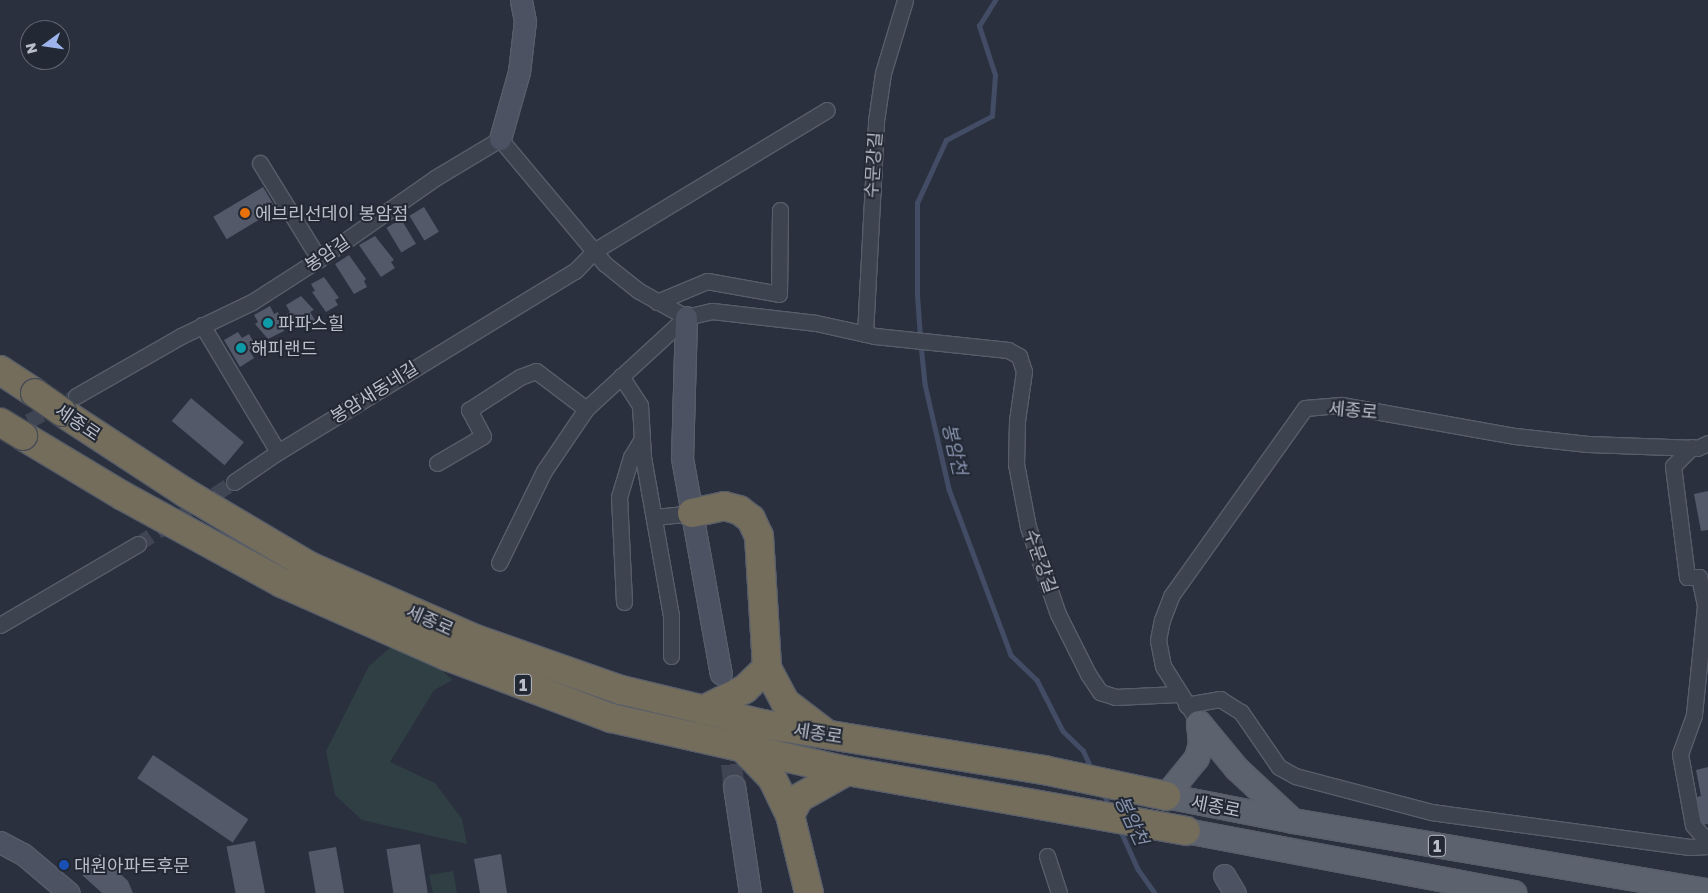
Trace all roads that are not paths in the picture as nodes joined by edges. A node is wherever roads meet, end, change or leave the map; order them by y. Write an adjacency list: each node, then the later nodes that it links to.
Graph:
1 (521, 0): 4 (street)
2 (905, 0): 12 (street, 수문강길)
3 (827, 110): 7 (street, 봉암새동네길)
4 (500, 139): 7 (street); 8 (street, 봉암길)
5 (260, 163): 8 (street)
6 (780, 210): 9 (street)
7 (594, 251): 9 (street); 21 (street, 봉암새동네길)
8 (319, 259): 11 (street, 봉암길)
9 (657, 302): 10 (street)
10 (686, 317): 12 (street); 14 (street); 24 (street)
11 (202, 325): 15 (street, 봉암길); 21 (street)
12 (870, 335): 33 (street, 수문강길)
13 (0, 370): 15 (highway, 세종로 / 1, bridge)
14 (621, 376): 16 (street); 18 (street)
15 (69, 404): 34 (highway, 세종로 / 1)
16 (586, 409): 22 (street); 27 (street)
17 (11, 429): 36 (highway, 세종로 / 1)
18 (643, 438): 25 (street); 28 (street)
19 (1708, 443): 20 (street, 세종로)
20 (1692, 448): 33 (street, 세종로); 44 (street)
21 (278, 452): 23 (street, 봉암새동네길)
22 (437, 463)
23 (234, 482)
24 (692, 513): 25 (street); 31 (highway); 32 (street)
25 (655, 517): 30 (street)
26 (138, 544): 29 (street)
27 (499, 563)
28 (624, 602)
29 (0, 625)
30 (671, 656)
31 (767, 668): 34 (highway); 35 (highway)
32 (721, 674)
33 (1188, 707): 39 (main road); 41 (main road); 45 (street, 수문강길)
34 (703, 710): 35 (highway, 세종로 / 1)
35 (827, 734): 39 (highway, 세종로 / 1)
36 (745, 750): 37 (highway, 세종로 / 1); 40 (highway)
37 (847, 772): 40 (highway); 42 (highway, 세종로 / 1)
38 (734, 786): 50 (street)
39 (1166, 796): 41 (main road, 세종로 / 1)
40 (790, 814): 51 (highway)
41 (1293, 822): 48 (main road, 세종로 / 1)
42 (1186, 831): 54 (main road, 세종로 / 1)
43 (0, 842): 49 (street)
44 (1708, 842)
45 (1708, 846)
46 (1047, 856): 52 (street)
47 (1224, 875): 53 (street)
48 (1708, 891)
49 (69, 893)
50 (750, 893)
51 (808, 893)
52 (1058, 893)
53 (1235, 893)
54 (1514, 893)

